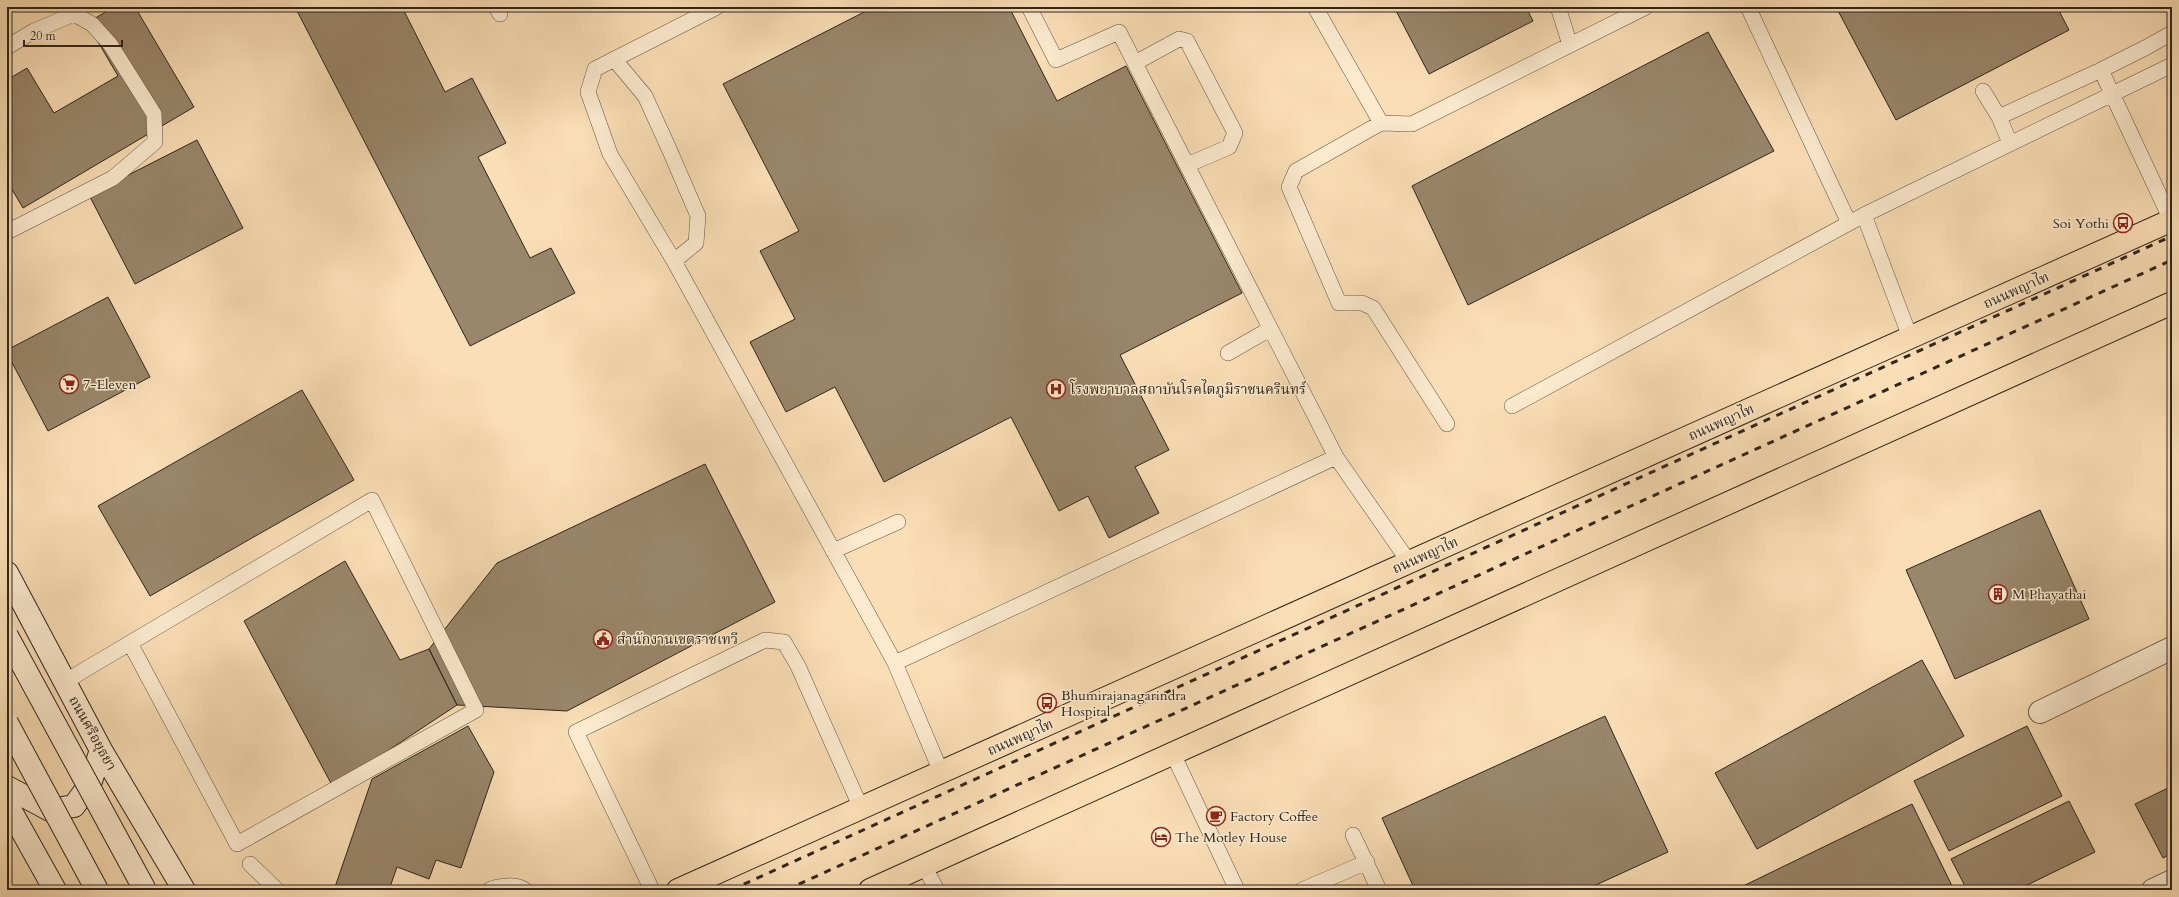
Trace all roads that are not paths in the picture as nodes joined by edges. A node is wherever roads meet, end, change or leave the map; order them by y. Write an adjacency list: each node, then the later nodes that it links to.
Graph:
1 (717, 7): 10 (lane)
2 (1029, 7): 11 (lane)
3 (1315, 7): 17 (lane)
4 (1558, 7): 8 (lane)
5 (1646, 7): 8 (lane)
6 (1748, 7): 22 (lane)
7 (2172, 33): 13 (lane)
8 (1570, 45): 17 (lane)
9 (7, 48): 23 (lane)
10 (614, 59): 24 (lane); 24 (lane)
11 (1135, 63): 19 (lane); 19 (lane)
12 (2172, 65): 15 (lane)
13 (2101, 70): 15 (lane); 16 (lane)
14 (1983, 91): 16 (lane)
15 (2111, 94): 18 (lane); 21 (lane)
16 (1999, 117): 18 (lane)
17 (1381, 123): 30 (lane)
18 (2010, 143): 20 (lane)
19 (1187, 165): 26 (lane)
20 (1864, 215): 22 (lane); 27 (lane)
21 (2172, 220): 27 (main road, ถนนพญาไท)
22 (1849, 223): 29 (lane)
23 (7, 232)
24 (674, 261): 33 (lane)
25 (2172, 303): 44 (main road)
26 (1270, 329): 28 (lane); 31 (lane)
27 (1910, 337): 34 (main road, ถนนพญาไท)
28 (1228, 353)
29 (1512, 406)
30 (1447, 424)
31 (1336, 457): 34 (lane); 39 (lane)
32 (898, 522): 33 (lane)
33 (833, 550): 39 (lane)
34 (1409, 562): 45 (main road, ถนนพญาไท)
35 (7, 573): 40 (main road, ถนนศรีอยุธยา)
36 (7, 636): 56 (main road, ถนนศรีอยุธยา, bridge)
37 (130, 643): 37 (lane); 40 (lane)
38 (2172, 648): 41 (main road)
39 (895, 663): 45 (lane)
40 (65, 682): 43 (main road, ถนนศรีอยุธยา)
41 (2040, 712)
42 (7, 723): 55 (main road, bridge)
43 (101, 750): 46 (main road); 57 (main road, ถนนศรีอยุธยา)
44 (1173, 754): 52 (main road); 65 (lane)
45 (941, 772): 48 (main road, ถนนพญาไท)
46 (7, 787)
47 (8, 808): 54 (main road)
48 (861, 808): 61 (lane); 62 (main road, ถนนพญาไท)
49 (1353, 835): 50 (lane)
50 (1366, 862): 66 (lane); 67 (lane)
51 (250, 864): 58 (lane)
52 (924, 866): 63 (main road); 64 (lane)
53 (2172, 881): 68 (main road)
54 (55, 890)
55 (97, 890)
56 (145, 890)
57 (184, 890)
58 (277, 890)
59 (489, 890): 60 (lane)
60 (525, 890)
61 (652, 890)
62 (678, 890)
63 (870, 890)
64 (936, 890)
65 (1237, 890)
66 (1302, 890)
67 (1379, 890)
68 (2153, 890)

